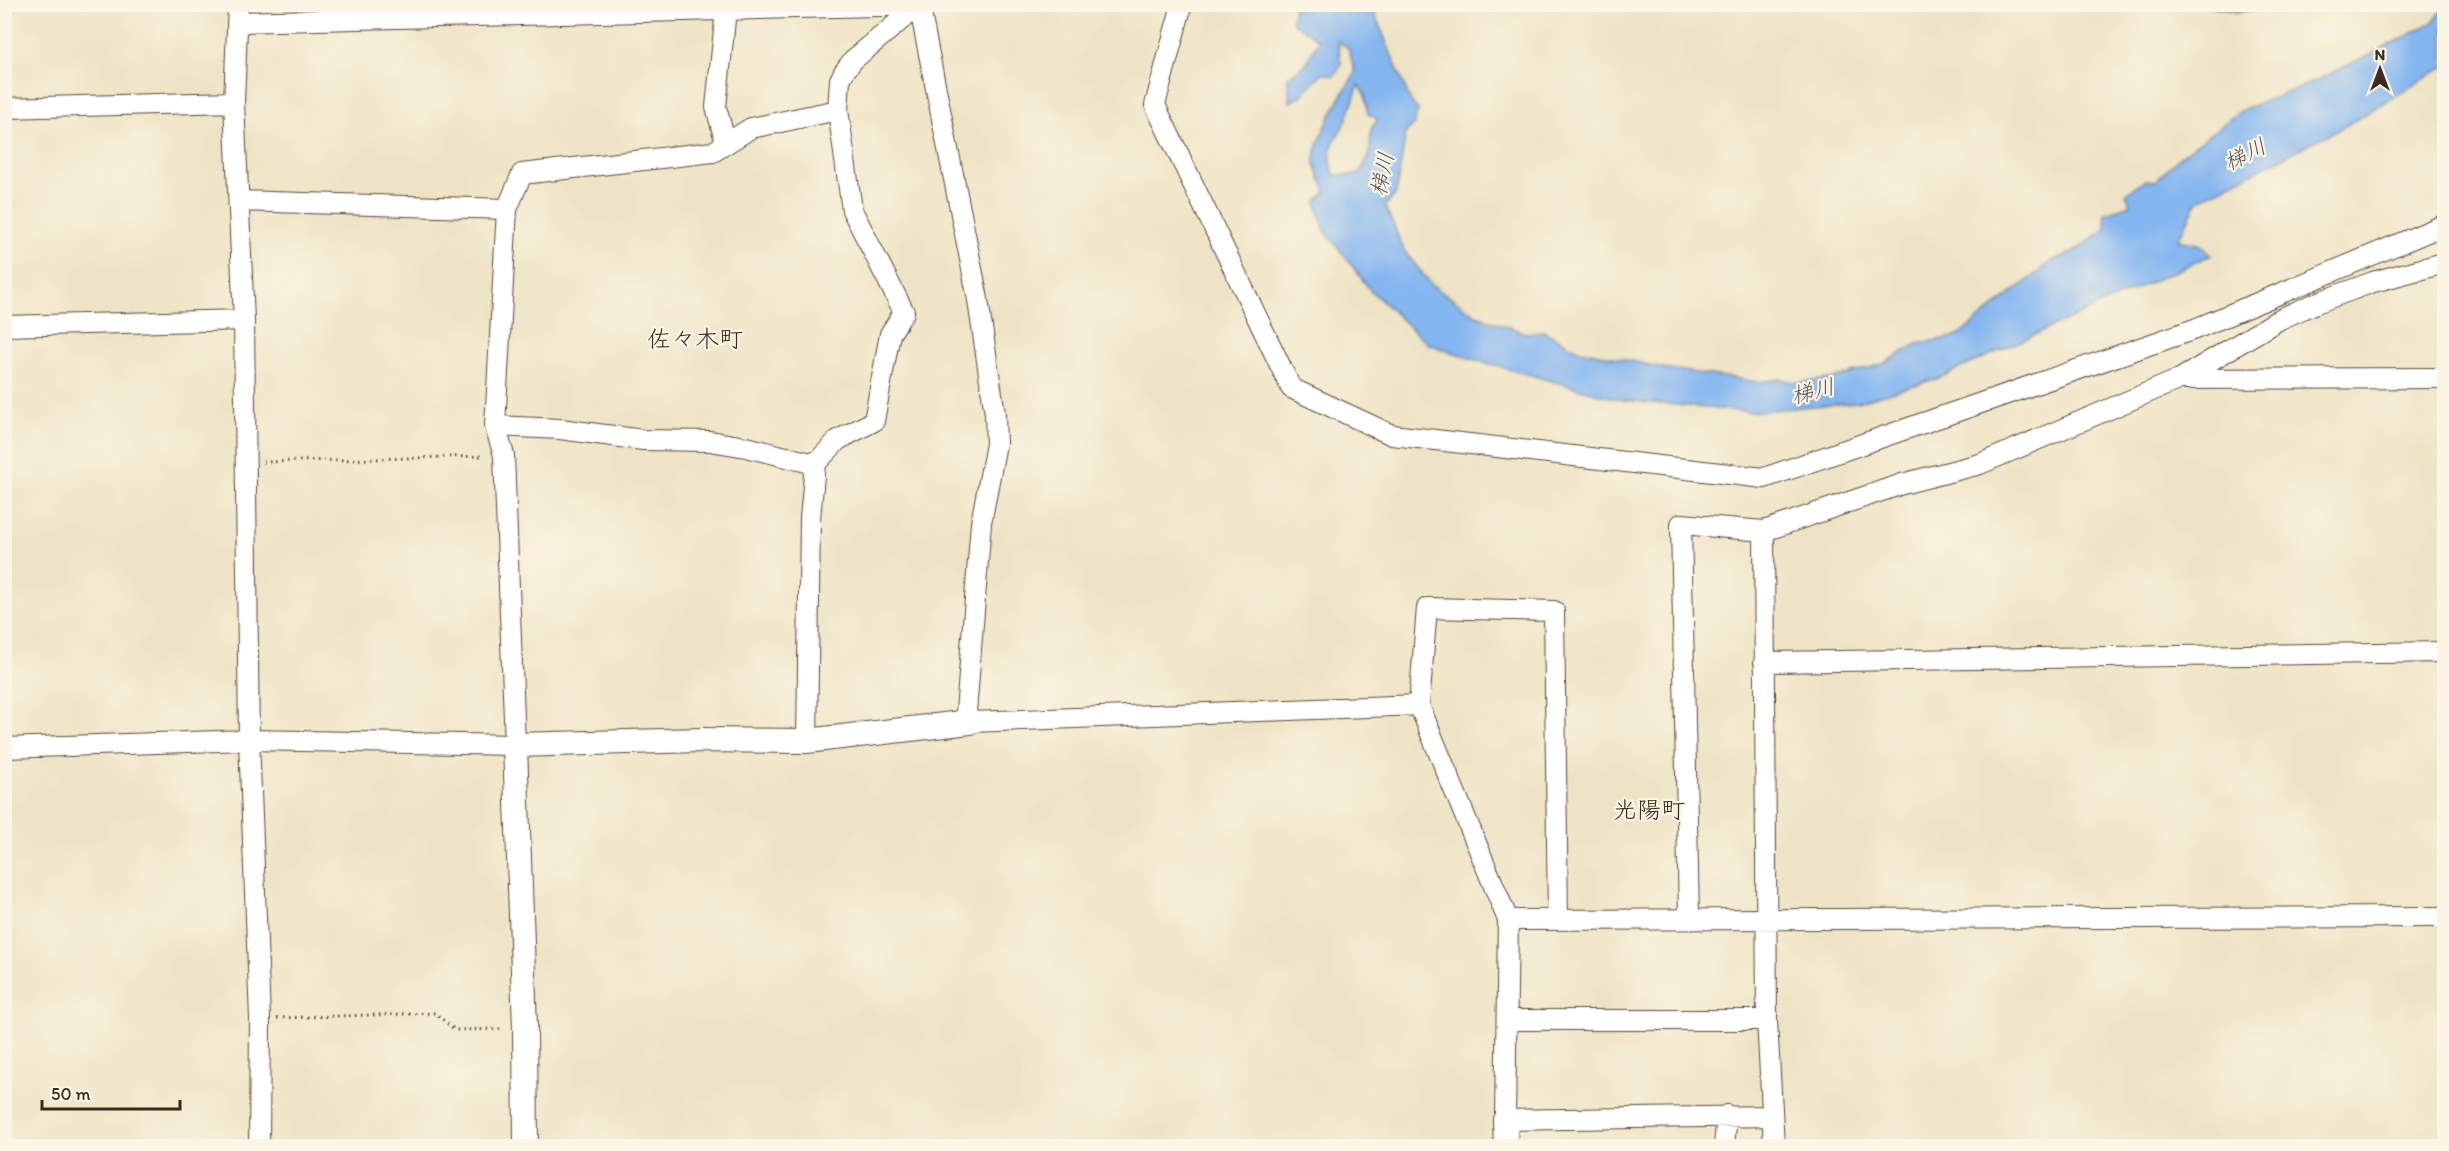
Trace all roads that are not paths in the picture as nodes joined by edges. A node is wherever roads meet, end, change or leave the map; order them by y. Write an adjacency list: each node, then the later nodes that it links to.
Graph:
1 (1182, 4): 11 (street)
2 (919, 5): 3 (street); 7 (street); 23 (street)
3 (726, 10): 4 (street); 8 (street)
4 (238, 13): 5 (street)
5 (234, 102): 6 (street); 9 (street)
6 (4, 108)
7 (838, 110): 8 (street); 18 (street)
8 (726, 144): 10 (street)
9 (239, 201): 10 (street); 13 (street)
10 (507, 209): 17 (street)
11 (2445, 225)
12 (2445, 263): 16 (street)
13 (244, 320): 14 (street); 24 (street)
14 (4, 326)
15 (2445, 378): 16 (street)
16 (2180, 379): 19 (street)
17 (495, 426): 18 (street); 26 (street)
18 (814, 464): 25 (street)
19 (1764, 531): 21 (street); 30 (street)
20 (2445, 652): 21 (street)
21 (1764, 662): 31 (street)
22 (1419, 705): 23 (street); 29 (street); 32 (street)
23 (970, 722): 25 (street)
24 (249, 740): 26 (street); 27 (street); 38 (street)
25 (807, 741): 26 (street)
26 (515, 745): 39 (street)
27 (4, 748)
28 (2445, 917): 31 (street)
29 (1558, 918): 30 (street); 32 (street)
30 (1689, 918): 31 (street)
31 (1768, 919): 34 (street)
32 (1508, 920): 33 (street)
33 (1508, 1020): 34 (street); 37 (street)
34 (1767, 1020): 36 (street)
35 (1727, 1115): 36 (street); 37 (street); 41 (street)
36 (1772, 1116): 42 (street)
37 (1505, 1120): 40 (street)
38 (259, 1146)
39 (526, 1146)
40 (1506, 1146)
41 (1724, 1146)
42 (1774, 1146)

